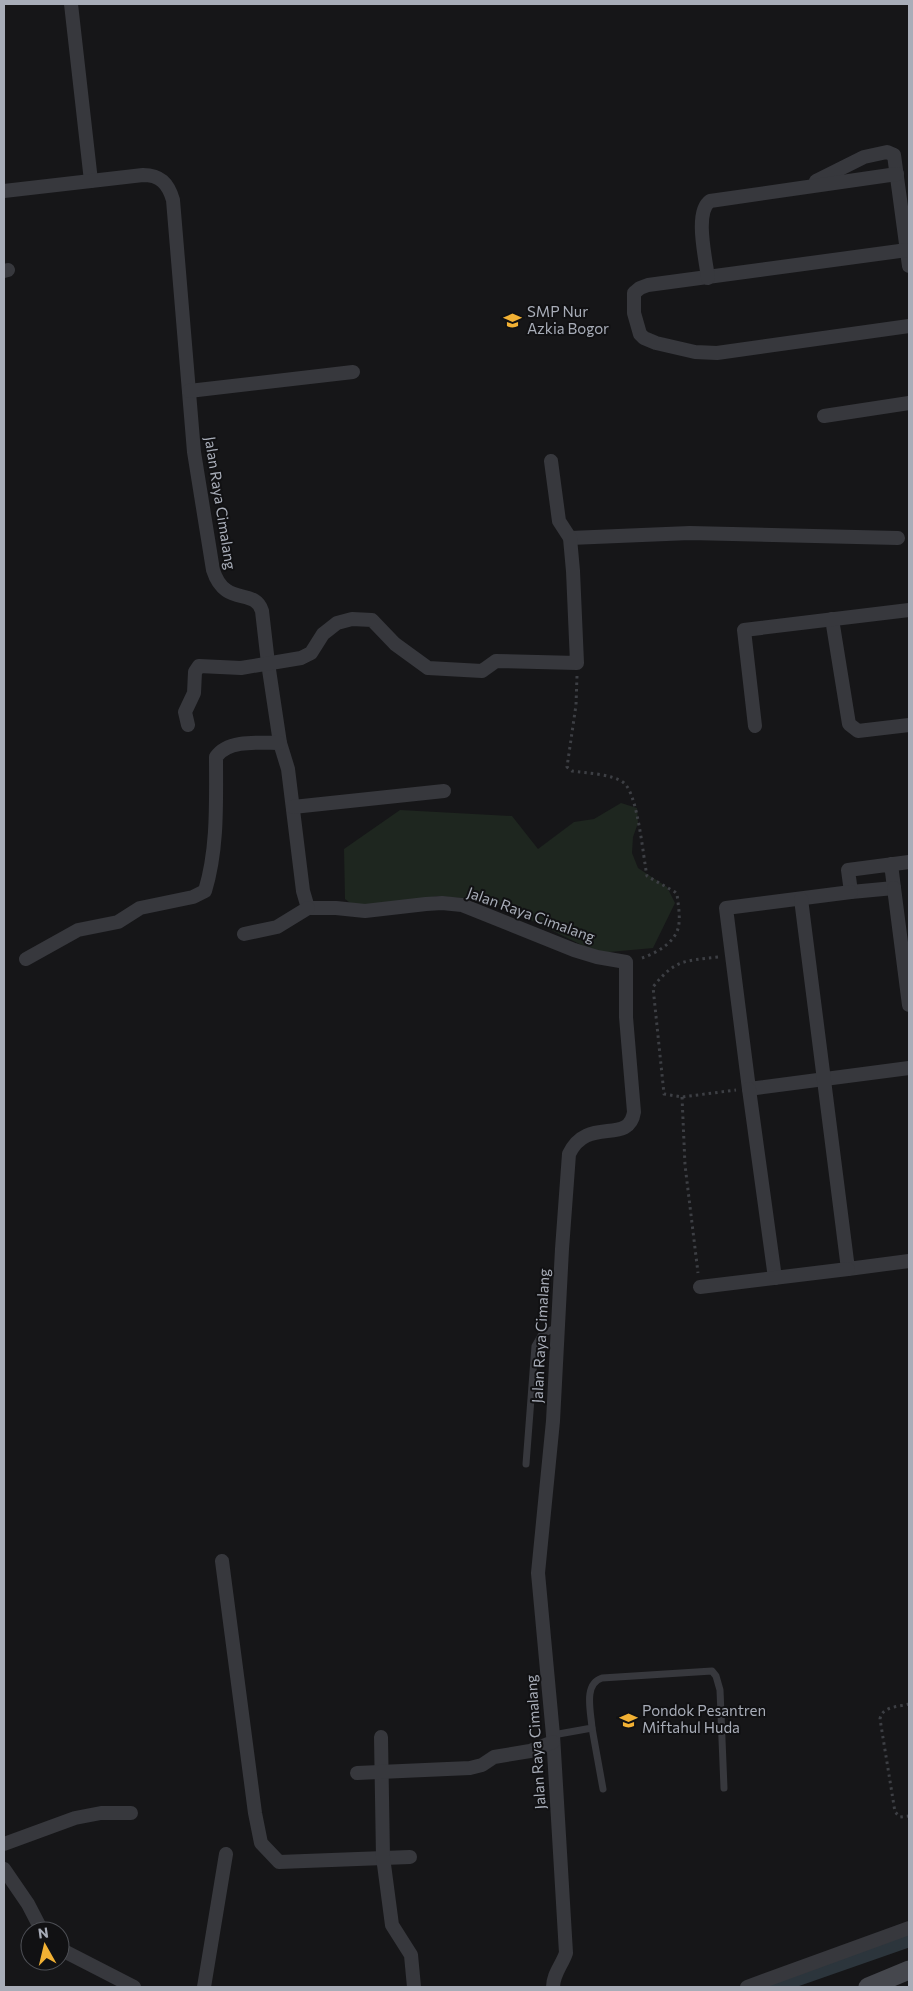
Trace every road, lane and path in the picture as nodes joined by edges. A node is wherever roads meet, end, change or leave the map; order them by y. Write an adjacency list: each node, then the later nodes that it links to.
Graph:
1 (71, 4): 3 (street)
2 (897, 174): 4 (street); 4 (street); 6 (street)
3 (91, 181): 5 (street, Jalan Raya Cimalang); 11 (street, Jalan Raya Cimalang)
4 (805, 186): 8 (street)
5 (4, 191)
6 (906, 250): 7 (street); 8 (street)
7 (909, 266)
8 (708, 278): 9 (street)
9 (909, 326)
10 (353, 372): 11 (street)
11 (189, 391): 19 (street, Jalan Raya Cimalang)
12 (909, 403): 13 (street)
13 (824, 416)
14 (551, 461): 15 (street)
15 (570, 538): 16 (street); 20 (street)
16 (898, 538)
17 (909, 610): 18 (street)
18 (832, 620): 21 (street); 23 (street)
19 (268, 663): 20 (street); 22 (street); 24 (street, Jalan Raya Cimalang)
20 (578, 663): 36 (path)
21 (909, 724)
22 (188, 725)
23 (755, 726)
24 (280, 743): 26 (street, Jalan Raya Cimalang); 35 (street)
25 (444, 791): 26 (street)
26 (293, 807): 32 (street, Jalan Raya Cimalang)
27 (909, 862): 28 (street)
28 (891, 864): 29 (street); 30 (street)
29 (894, 888): 30 (street); 37 (street)
30 (851, 892): 31 (street)
31 (801, 899): 34 (street); 40 (street)
32 (308, 908): 33 (street); 36 (street, Jalan Raya Cimalang)
33 (244, 934)
34 (732, 955): 41 (street); 42 (path)
35 (26, 959)
36 (626, 962): 47 (street, Jalan Raya Cimalang)
37 (907, 964): 38 (street)
38 (909, 1004)
39 (909, 1068): 40 (street)
40 (824, 1079): 41 (street); 44 (street)
41 (749, 1089): 42 (path); 45 (street)
42 (682, 1097): 46 (path)
43 (909, 1261): 44 (street)
44 (848, 1268): 45 (street)
45 (775, 1278): 46 (street)
46 (700, 1287)
47 (558, 1327): 48 (lane); 53 (street, Jalan Raya Cimalang)
48 (526, 1464)
49 (222, 1560): 62 (street)
50 (909, 1704): 59 (path)
51 (592, 1728): 53 (lane); 56 (lane); 57 (lane)
52 (381, 1737): 54 (street)
53 (553, 1739): 54 (street); 72 (street, Jalan Raya Cimalang)
54 (382, 1772): 55 (street); 62 (street)
55 (357, 1773)
56 (724, 1788)
57 (603, 1789)
58 (131, 1814): 60 (street)
59 (909, 1816)
60 (4, 1844)
61 (226, 1854): 70 (street)
62 (383, 1857): 63 (street); 71 (street)
63 (410, 1857)
64 (4, 1869): 65 (street)
65 (37, 1921)
66 (909, 1928): 73 (street)
67 (70, 1954): 69 (street)
68 (909, 1970): 74 (main road)
69 (134, 1987)
70 (204, 1987)
71 (414, 1987)
72 (553, 1987)
73 (747, 1987)
74 (868, 1987)

